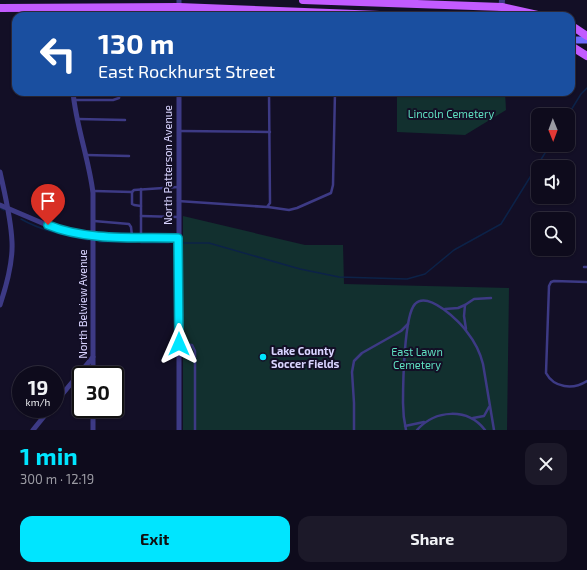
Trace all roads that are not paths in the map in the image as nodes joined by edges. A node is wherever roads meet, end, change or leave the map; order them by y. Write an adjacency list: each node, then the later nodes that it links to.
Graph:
1 (303, 0): 3 (main road)
2 (179, 4): 4 (main road); 5 (main road)
3 (502, 4): 8 (main road)
4 (0, 8)
5 (208, 8): 6 (street); 7 (main road)
6 (218, 12)
7 (306, 12)
8 (529, 12)
9 (575, 27): 11 (main road)
10 (575, 28): 12 (main road)
11 (587, 30)
12 (587, 36)
13 (575, 40): 14 (main road)
14 (587, 40)
15 (575, 48): 16 (main road)
16 (587, 56)
17 (74, 96): 22 (street, North Belview Avenue)
18 (119, 96): 22 (lane)
19 (178, 96): 25 (street, North Patterson Avenue)
20 (269, 96): 26 (lane)
21 (334, 96): 37 (lane)
22 (74, 100): 23 (street, North Belview Avenue)
23 (77, 119): 24 (lane); 27 (street, North Belview Avenue)
24 (125, 120)
25 (178, 131): 26 (lane); 30 (street, North Patterson Avenue)
26 (270, 132): 37 (lane)
27 (86, 155): 28 (lane); 32 (street, North Belview Avenue)
28 (129, 156)
29 (0, 172): 38 (street)
30 (178, 187): 31 (lane); 34 (street, North Patterson Avenue)
31 (141, 189): 33 (lane); 36 (lane)
32 (92, 191): 33 (lane); 41 (street, North Belview Avenue)
33 (132, 192): 36 (lane)
34 (178, 201): 37 (lane); 40 (street, North Patterson Avenue)
35 (0, 205): 38 (street)
36 (141, 206): 39 (lane)
37 (267, 207)
38 (9, 210): 42 (street); 49 (street)
39 (141, 216): 40 (lane); 44 (lane)
40 (178, 217): 45 (street, North Patterson Avenue)
41 (93, 221): 42 (street, North Belview Avenue); 43 (lane)
42 (93, 236): 43 (street); 54 (street, North Belview Avenue)
43 (132, 236): 44 (street)
44 (141, 237): 45 (street)
45 (178, 238): 53 (street, North Patterson Avenue)
46 (587, 282): 56 (lane)
47 (491, 298): 48 (lane)
48 (465, 305): 50 (lane); 52 (lane)
49 (0, 306)
50 (444, 309): 51 (lane); 52 (lane)
51 (408, 324): 63 (lane); 68 (lane)
52 (466, 330): 58 (lane)
53 (179, 344): 66 (street, North Patterson Avenue); 67 (lane)
54 (93, 357): 55 (street, North Belview Avenue); 57 (street)
55 (93, 366)
56 (587, 381)
57 (64, 393)
58 (489, 407): 61 (lane); 72 (lane)
59 (43, 418): 64 (street)
60 (93, 418): 65 (street)
61 (472, 418): 62 (lane); 71 (lane)
62 (428, 420): 63 (lane); 70 (lane)
63 (405, 426): 69 (lane)
64 (33, 430)
65 (93, 430)
66 (179, 430)
67 (195, 430)
68 (354, 430)
69 (406, 430)
70 (417, 430)
71 (484, 430)
72 (494, 430)

